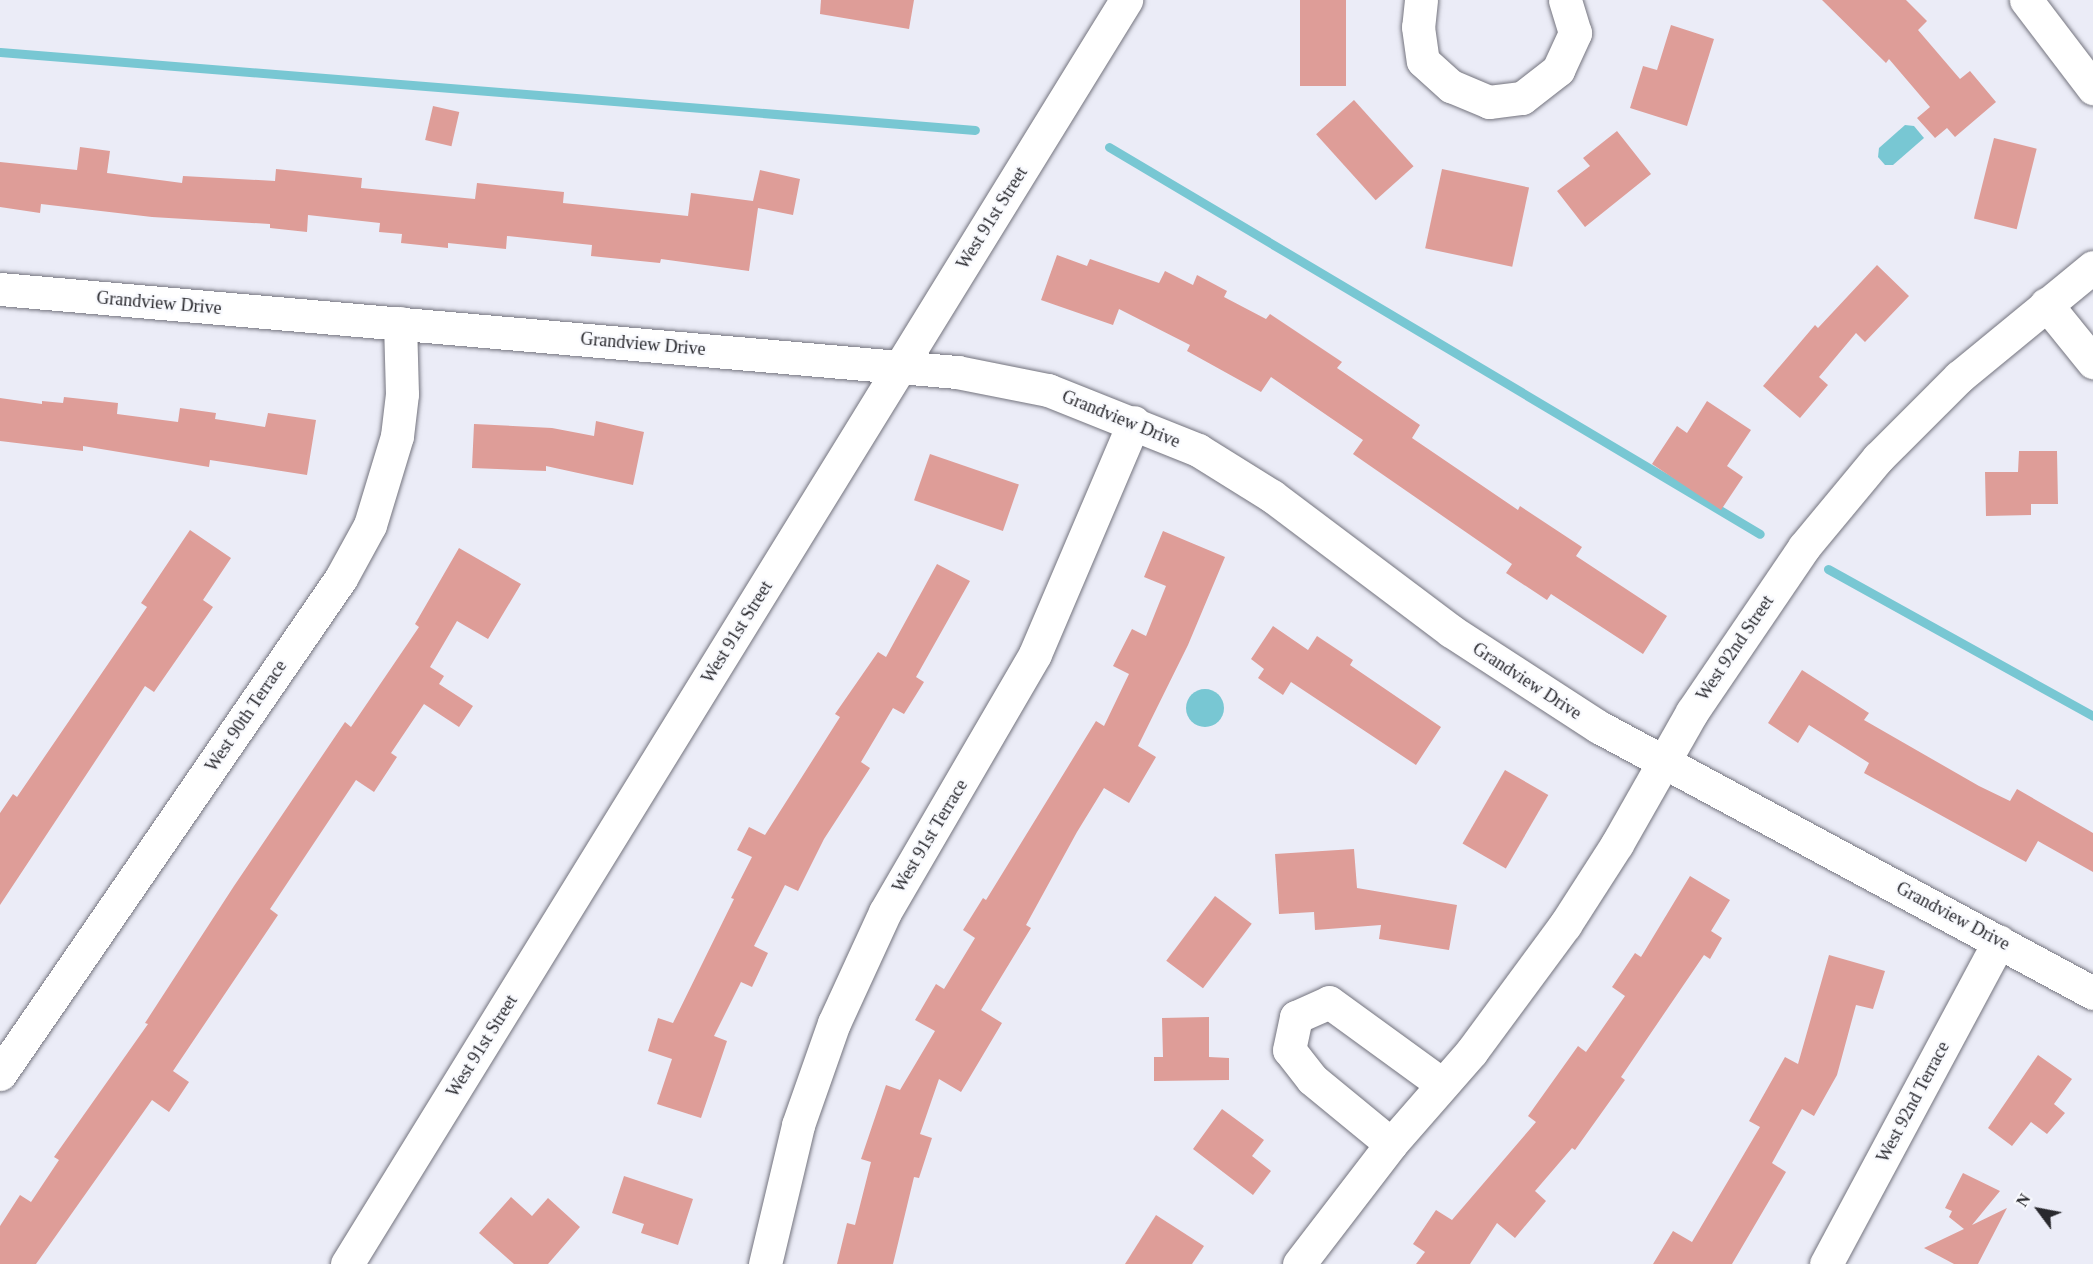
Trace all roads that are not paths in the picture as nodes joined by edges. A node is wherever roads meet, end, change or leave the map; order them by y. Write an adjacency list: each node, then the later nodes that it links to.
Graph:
1 (1126, 0): 11 (street, West 91st Street)
2 (1421, 0): 3 (street)
3 (1565, 0)
4 (2026, 0): 5 (street)
5 (2093, 88)
6 (2093, 267): 8 (street, West 92nd Street)
7 (0, 289): 9 (street, Grandview Drive)
8 (2046, 304): 10 (street); 13 (street, West 92nd Street)
9 (400, 323): 11 (street, Grandview Drive); 16 (street, West 90th Terrace)
10 (2093, 362)
11 (901, 366): 12 (street, Grandview Drive); 19 (street, West 91st Street)
12 (1134, 422): 13 (street, Grandview Drive); 20 (street, West 91st Terrace)
13 (1663, 763): 14 (street, Grandview Drive); 17 (street, West 92nd Street)
14 (1999, 941): 15 (street, Grandview Drive); 22 (street, West 92nd Terrace)
15 (2093, 993)
16 (0, 1074)
17 (1442, 1084): 18 (street, West 92nd Street); 18 (street)
18 (1390, 1144): 21 (street, West 92nd Street)
19 (347, 1264)
20 (765, 1264)
21 (1299, 1264)
22 (1826, 1264)

